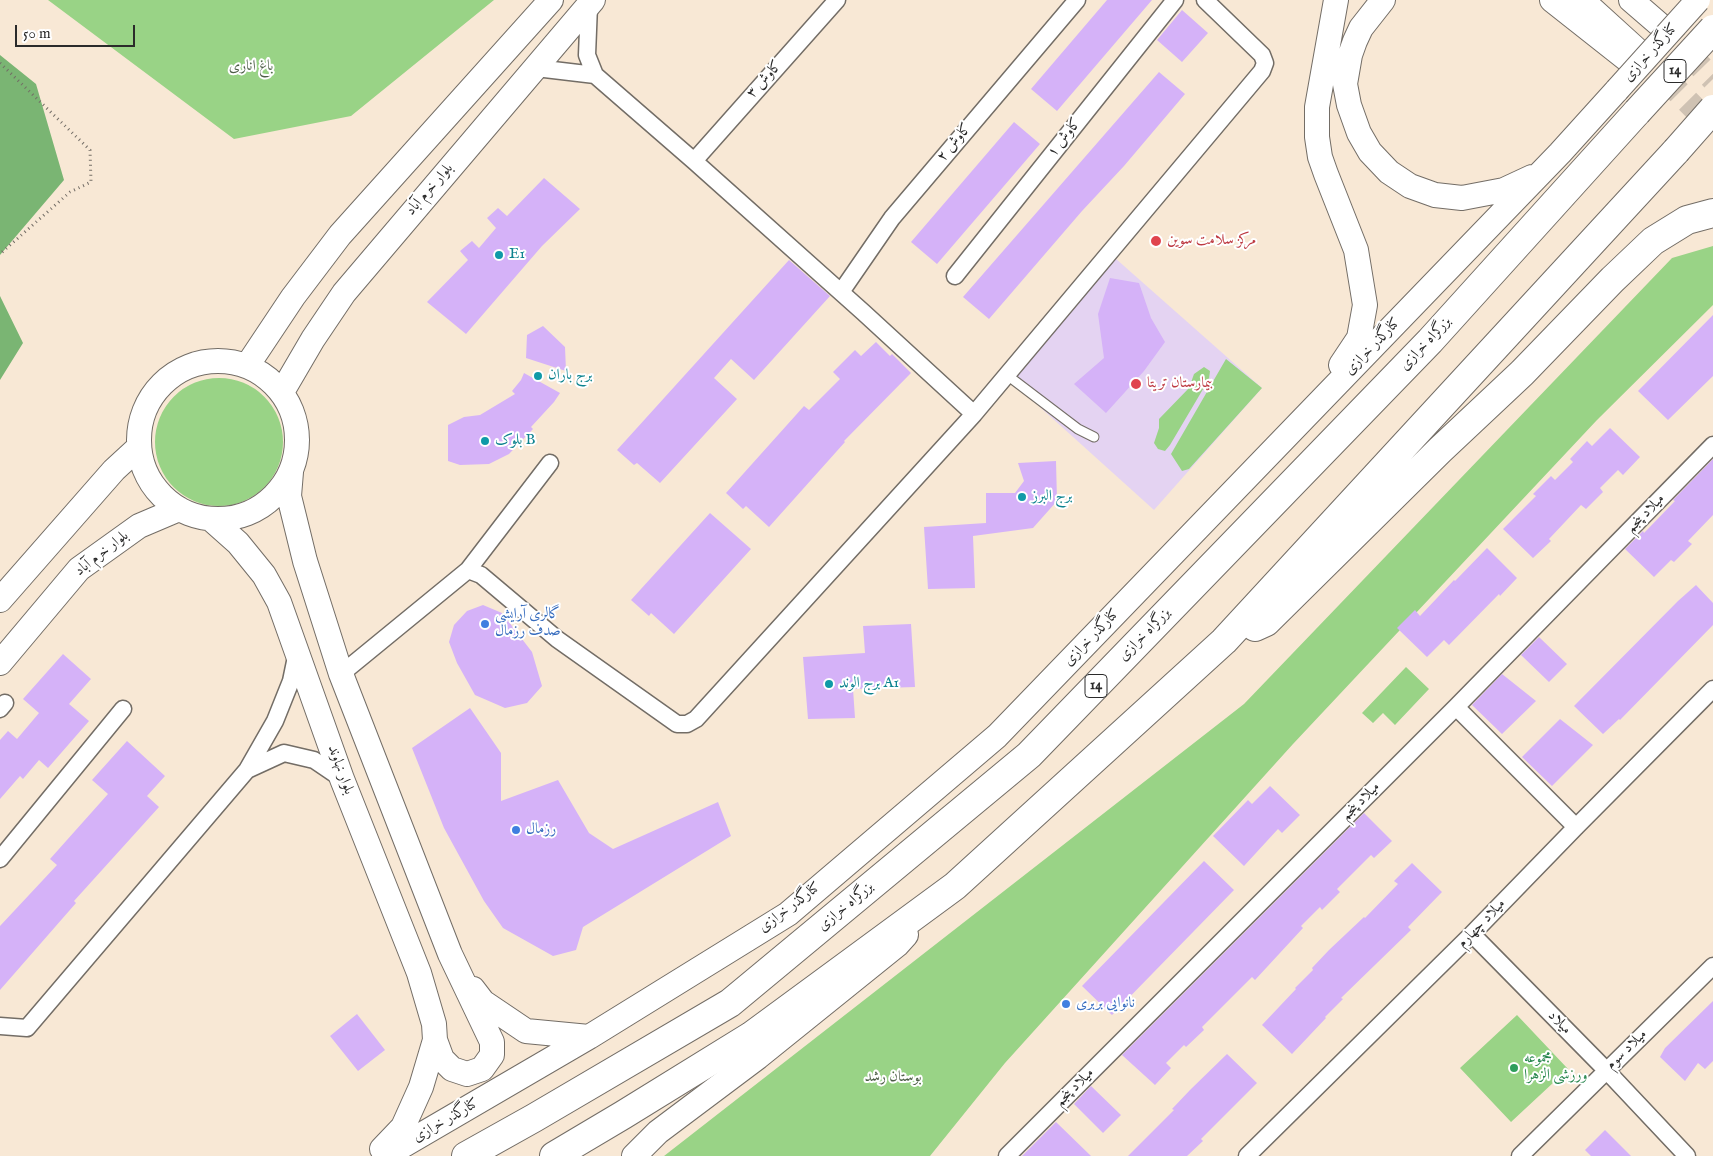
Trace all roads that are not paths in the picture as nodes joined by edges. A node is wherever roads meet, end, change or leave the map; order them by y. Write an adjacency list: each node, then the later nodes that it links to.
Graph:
1 (551, 0): 23 (street)
2 (836, 0): 19 (street, کاوش ۳)
3 (1077, 0): 22 (street, کاوش ۲)
4 (1175, 0): 21 (street, کاوش ۱)
5 (1205, 0): 24 (street)
6 (1336, 0): 27 (street)
7 (1383, 0): 18 (street)
8 (1552, 0): 9 (street)
9 (1582, 0)
10 (1631, 0): 13 (street)
11 (1698, 0): 18 (street, کنارگذر خرازی, bridge)
12 (591, 2): 15 (street, بلوار خرم آباد); 16 (street)
13 (1660, 25)
14 (1713, 29): 58 (highway, بزرگراه خرازی / 14, bridge)
15 (536, 68): 16 (street); 25 (street, بلوار خرم آباد)
16 (595, 75): 19 (street)
17 (1713, 109): 37 (highway, bridge)
18 (1560, 153): 27 (street, کنارگذر خرازی)
19 (694, 161): 22 (street)
20 (1713, 213): 37 (highway)
21 (956, 276)
22 (841, 292): 26 (street)
23 (247, 366): 25 (street); 30 (street)
24 (1007, 375): 26 (street); 28 (lane)
25 (282, 392): 32 (street)
26 (974, 414): 35 (street)
27 (1307, 417): 53 (street, کنارگذر خرازی)
28 (1094, 437)
29 (1713, 445): 42 (street, میلاد پنجم)
30 (139, 447): 33 (street); 36 (street)
31 (550, 463): 35 (street)
32 (291, 472): 34 (street); 40 (street)
33 (179, 510): 34 (street); 39 (street, بلوار خرم آباد)
34 (211, 519): 38 (street, بلوار نهاوند)
35 (468, 570): 40 (street)
36 (0, 600)
37 (1224, 641): 48 (highway)
38 (297, 650): 44 (street); 45 (street, بلوار نهاوند)
39 (0, 663)
40 (341, 674): 50 (street)
41 (1713, 689): 46 (street, میلاد چهارم)
42 (1456, 707): 46 (street); 61 (street, میلاد پنجم)
43 (123, 709): 47 (street)
44 (247, 770): 45 (street); 52 (street)
45 (342, 779): 54 (street, بلوار نهاوند)
46 (1576, 826): 49 (street, میلاد چهارم)
47 (0, 859)
48 (955, 886): 59 (highway); 60 (street)
49 (1472, 934): 55 (street, میلاد); 62 (street, میلاد چهارم)
50 (450, 954): 53 (street); 54 (street)
51 (1713, 966): 55 (street, میلاد سوم)
52 (0, 1026)
53 (589, 1037): 57 (street, کنارگذر خرازی)
54 (435, 1040): 56 (street)
55 (1606, 1070): 63 (street, میلاد سوم); 64 (street, میلاد)
56 (375, 1156)
57 (385, 1156)
58 (466, 1156)
59 (554, 1156)
60 (634, 1156)
61 (1007, 1156)
62 (1247, 1156)
63 (1520, 1156)
64 (1687, 1156)

